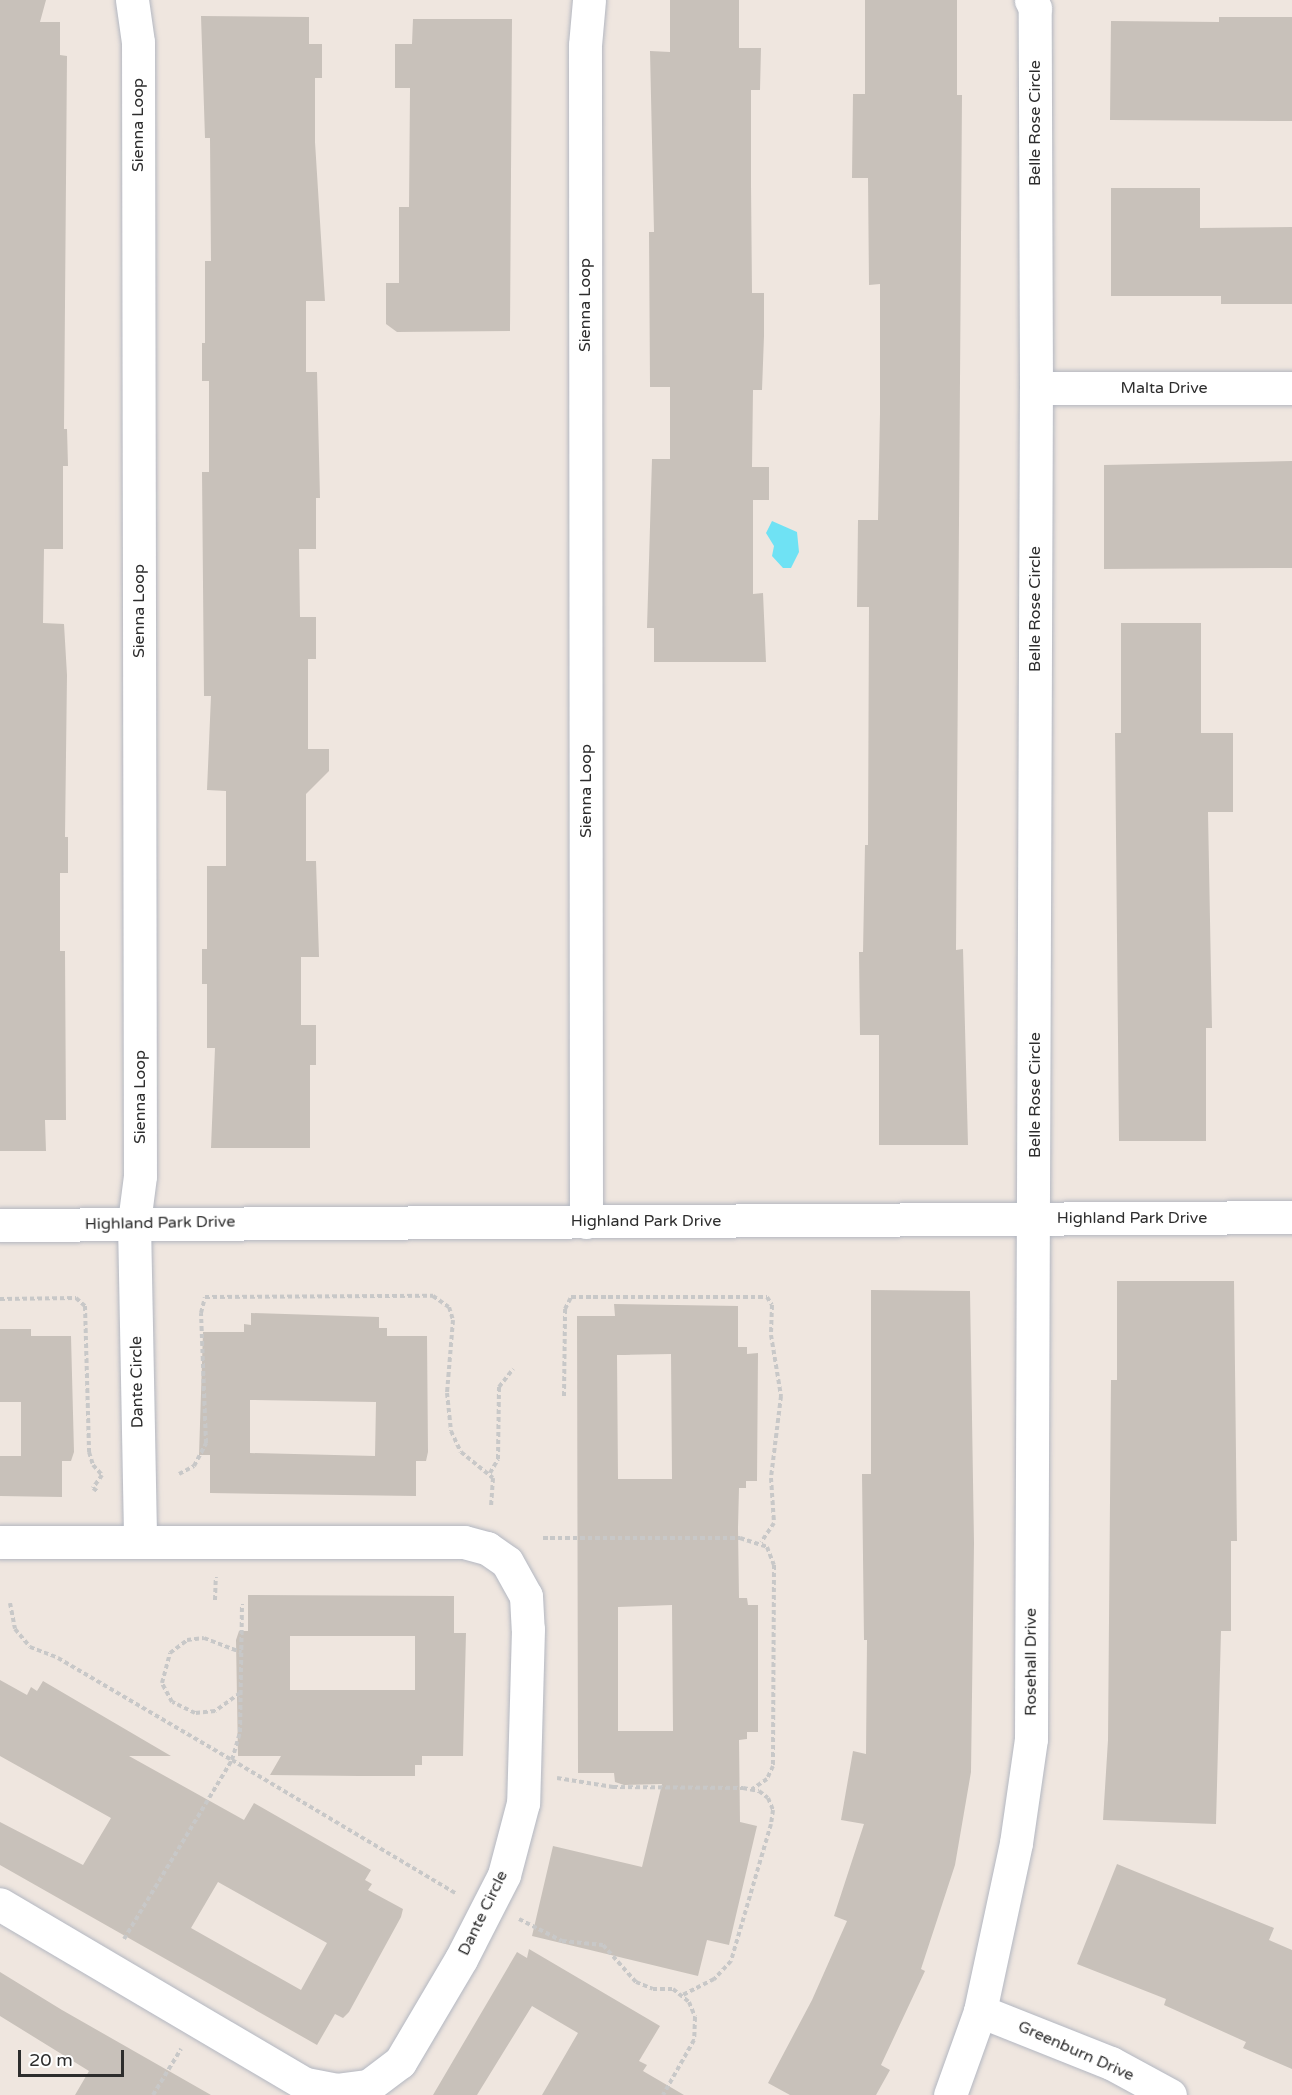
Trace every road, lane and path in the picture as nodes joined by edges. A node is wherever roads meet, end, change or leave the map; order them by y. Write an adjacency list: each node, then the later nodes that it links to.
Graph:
1 (132, 0): 8 (street, Sienna Loop)
2 (590, 0): 9 (street, Sienna Loop)
3 (1031, 0): 5 (street, Belle Rose Circle)
4 (1292, 387): 5 (street, Malta Drive)
5 (1036, 388): 7 (street, Belle Rose Circle)
6 (1292, 1217): 7 (street, Highland Park Drive)
7 (1034, 1218): 9 (street, Highland Park Drive); 36 (street, Rosehall Drive)
8 (134, 1222): 9 (street, Highland Park Drive); 10 (street, Highland Park Drive); 20 (street, Dante Circle)
9 (586, 1222)
10 (0, 1225)
11 (0, 1299): 16 (path)
12 (513, 1369): 14 (path)
13 (564, 1396): 21 (path)
14 (490, 1473): 15 (path); 17 (path)
15 (179, 1474)
16 (97, 1491)
17 (491, 1506)
18 (543, 1538): 21 (path)
19 (0, 1542): 20 (street, Dante Circle)
20 (140, 1542): 32 (street, Dante Circle)
21 (760, 1542): 30 (path)
22 (216, 1572): 23 (path)
23 (215, 1600)
24 (10, 1603): 28 (path)
25 (242, 1604): 26 (path)
26 (241, 1652): 27 (path); 27 (path)
27 (240, 1693): 28 (path)
28 (232, 1760): 31 (path); 34 (path)
29 (557, 1778): 30 (path)
30 (752, 1789): 35 (path)
31 (460, 1896)
32 (0, 1904)
33 (515, 1917): 35 (path)
34 (124, 1940)
35 (682, 1995): 39 (path)
36 (980, 2011): 40 (street, Rosehall Drive); 41 (street, Greenburn Drive)
37 (181, 2049): 38 (path)
38 (153, 2095)
39 (663, 2095)
40 (950, 2095)
41 (1170, 2095)

